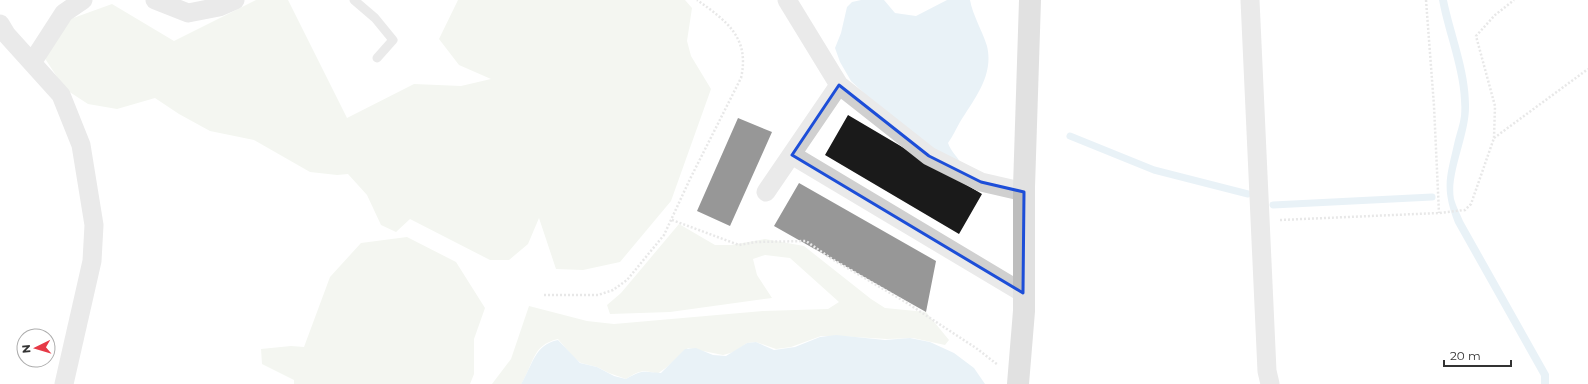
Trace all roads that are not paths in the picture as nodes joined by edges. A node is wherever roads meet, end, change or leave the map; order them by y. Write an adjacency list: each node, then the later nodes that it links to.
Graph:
1 (83, 0): 10 (street)
2 (155, 0): 3 (street)
3 (235, 0)
4 (354, 0): 9 (lane)
5 (787, 0): 11 (street)
6 (1030, 0): 14 (street)
7 (1250, 0): 18 (street)
8 (0, 24): 10 (street)
9 (377, 58)
10 (32, 61): 17 (street)
11 (839, 85): 12 (street); 14 (street)
12 (792, 155): 13 (street); 15 (street)
13 (766, 192)
14 (1024, 192): 15 (street)
15 (1024, 292): 16 (street)
16 (1018, 383)
17 (64, 384)
18 (1270, 384)

